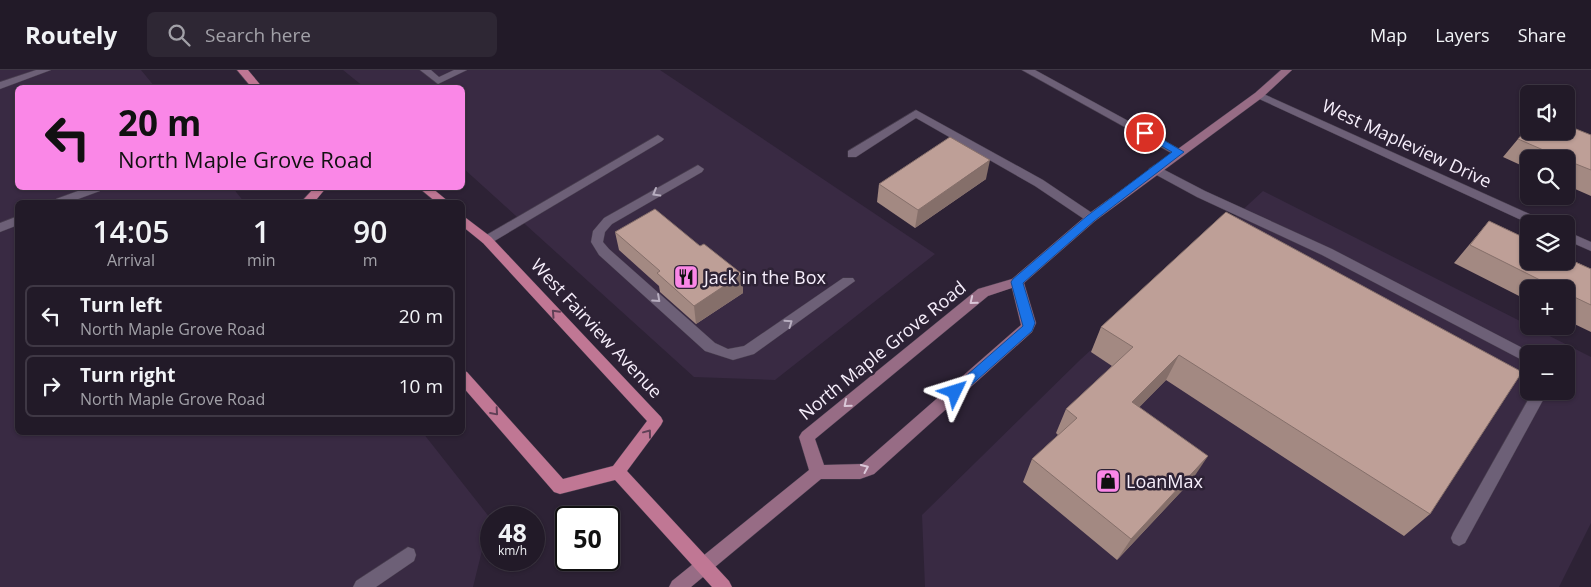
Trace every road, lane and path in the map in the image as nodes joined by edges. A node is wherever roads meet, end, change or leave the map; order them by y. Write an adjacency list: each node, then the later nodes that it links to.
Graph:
1 (46, 70): 8 (street)
2 (242, 70): 7 (main road)
3 (425, 70): 4 (street)
4 (462, 70)
5 (1028, 70): 11 (street)
6 (1287, 70): 9 (main road, North Maple Grove Road)
7 (255, 85)
8 (0, 86)
9 (1259, 95): 11 (main road, North Maple Grove Road); 21 (street, West Mapleview Drive)
10 (658, 139): 27 (street)
11 (1179, 152): 14 (main road, North Maple Grove Road)
12 (852, 154): 22 (street)
13 (698, 169): 29 (street, one-way to 29)
14 (1155, 169): 22 (main road, North Maple Grove Road); 31 (street)
15 (91, 190): 18 (street)
16 (318, 190): 19 (main road)
17 (428, 190): 20 (main road)
18 (65, 200)
19 (309, 200)
20 (440, 200)
21 (1521, 215)
22 (1091, 218): 30 (main road, North Maple Grove Road)
23 (15, 221): 25 (street)
24 (465, 222): 27 (main road, West Fairview Avenue)
25 (0, 228)
26 (1575, 239): 28 (street)
27 (487, 240): 34 (main road, West Fairview Avenue, one-way to 27)
28 (1591, 246)
29 (848, 282)
30 (1017, 282): 35 (main road, North Maple Grove Road, one-way to 35); 35 (main road, one-way to 30)
31 (1520, 352)
32 (465, 379): 34 (main road, one-way to 34)
33 (1536, 400): 36 (street)
34 (618, 472): 38 (main road)
35 (818, 472): 38 (main road)
36 (1459, 538)
37 (408, 555): 39 (street)
38 (705, 567): 40 (main road); 41 (main road)
39 (362, 587)
40 (678, 587)
41 (723, 587)

